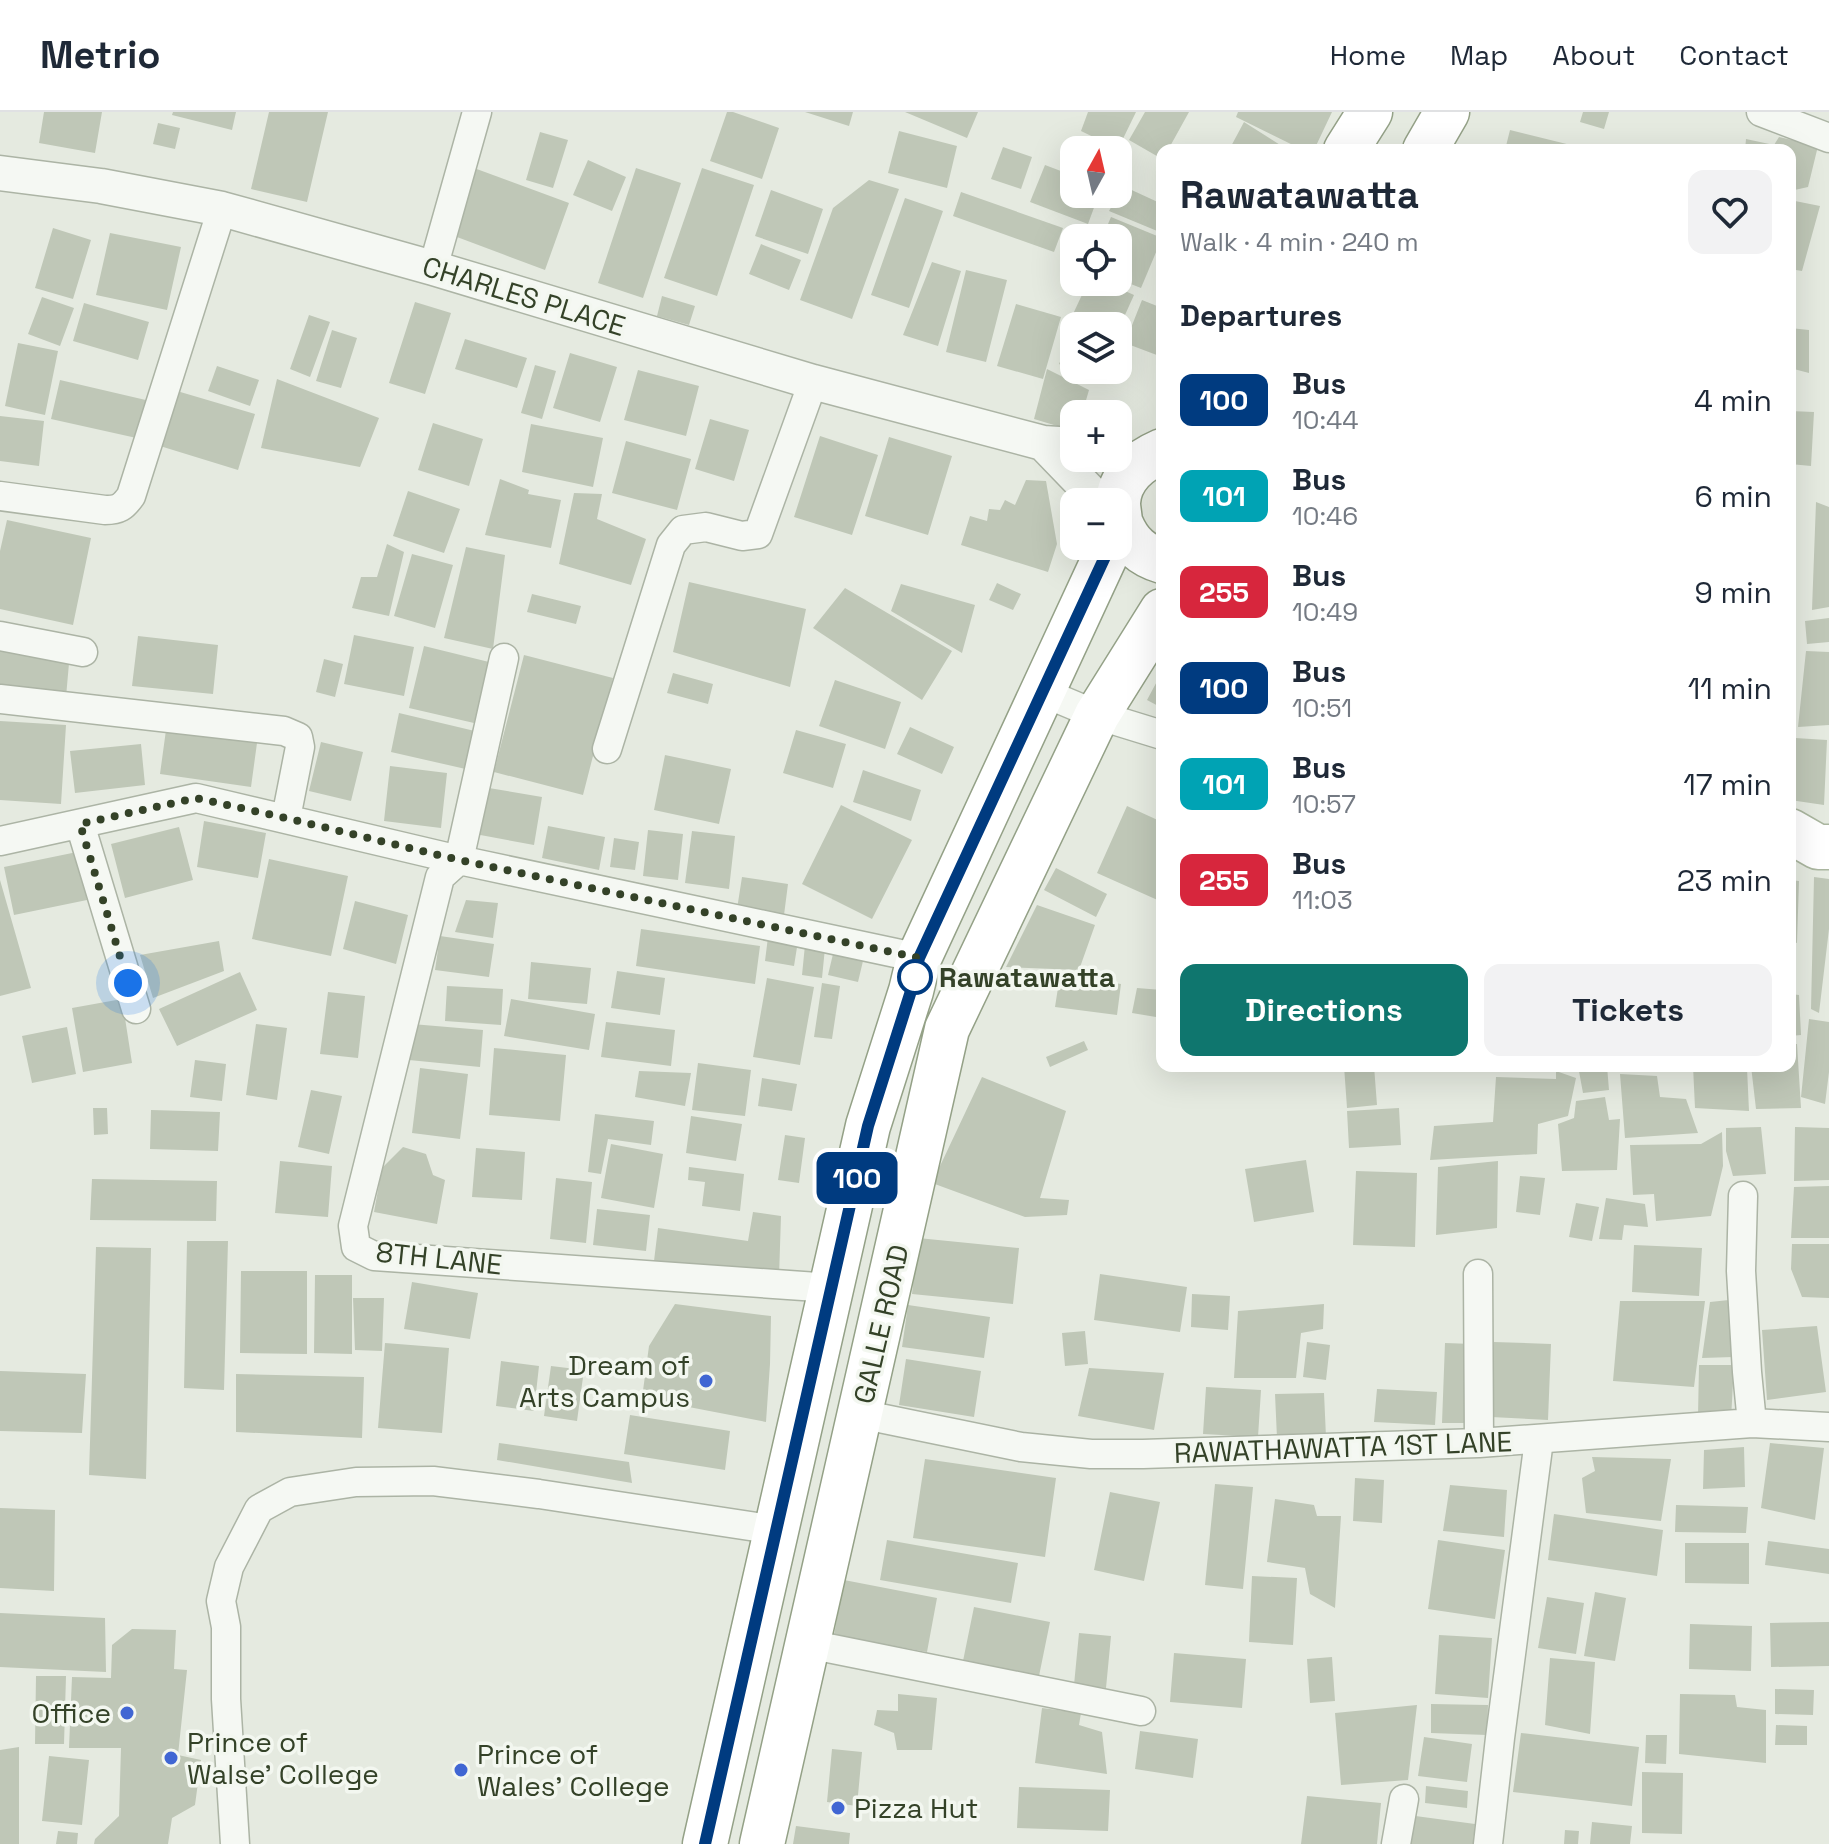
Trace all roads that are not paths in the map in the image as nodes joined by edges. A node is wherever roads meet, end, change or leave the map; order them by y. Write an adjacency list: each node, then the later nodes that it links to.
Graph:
1 (477, 112): 10 (street)
2 (1370, 112): 6 (highway)
3 (1447, 112): 7 (highway)
4 (1761, 112): 5 (street)
5 (1829, 138)
6 (1350, 144)
7 (1428, 144)
8 (0, 173): 9 (street, CHARLES PLACE)
9 (222, 209): 10 (street, CHARLES PLACE); 18 (street)
10 (433, 268): 11 (street, CHARLES PLACE)
11 (813, 382): 12 (street, CHARLES PLACE); 30 (street)
12 (1058, 444): 16 (street, CHARLES PLACE)
13 (1132, 449): 14 (street)
14 (1156, 451)
15 (1156, 453): 17 (highway, GALLE ROAD)
16 (1088, 488)
17 (1122, 488)
18 (0, 496)
19 (1132, 542): 20 (highway, CHARLES PLACE)
20 (1156, 558)
21 (1098, 560): 26 (highway, GALLE ROAD)
22 (1156, 621): 28 (highway, GALLE ROAD)
23 (0, 636): 24 (street)
24 (83, 652)
25 (504, 658): 34 (street)
26 (1042, 692): 28 (street); 35 (highway, GALLE ROAD)
27 (0, 699): 31 (street)
28 (1097, 715): 29 (street); 40 (highway, GALLE ROAD)
29 (1156, 733)
30 (607, 749)
31 (286, 818): 32 (street); 34 (street)
32 (80, 824): 33 (street); 36 (street)
33 (0, 841)
34 (459, 860): 35 (street); 39 (street, 8TH LANE)
35 (919, 958): 39 (highway, GALLE ROAD)
36 (136, 1009)
37 (1743, 1196): 41 (street)
38 (1478, 1274): 44 (street)
39 (832, 1288): 45 (highway, GALLE ROAD)
40 (860, 1414): 44 (street, RAWATHAWATTA 1ST LANE); 46 (highway, GALLE ROAD)
41 (1752, 1423): 42 (street, RAWATHAWATTA 1ST LANE); 43 (street, RAWATHAWATTA 1ST LANE)
42 (1829, 1427)
43 (1539, 1440): 44 (street, RAWATHAWATTA 1ST LANE); 53 (street)
44 (1479, 1443)
45 (776, 1530): 49 (street); 50 (highway, GALLE ROAD)
46 (808, 1644): 47 (street); 51 (highway, GALLE ROAD)
47 (1141, 1711)
48 (1404, 1799): 52 (street)
49 (235, 1844)
50 (705, 1844)
51 (762, 1844)
52 (1396, 1844)
53 (1488, 1844)

